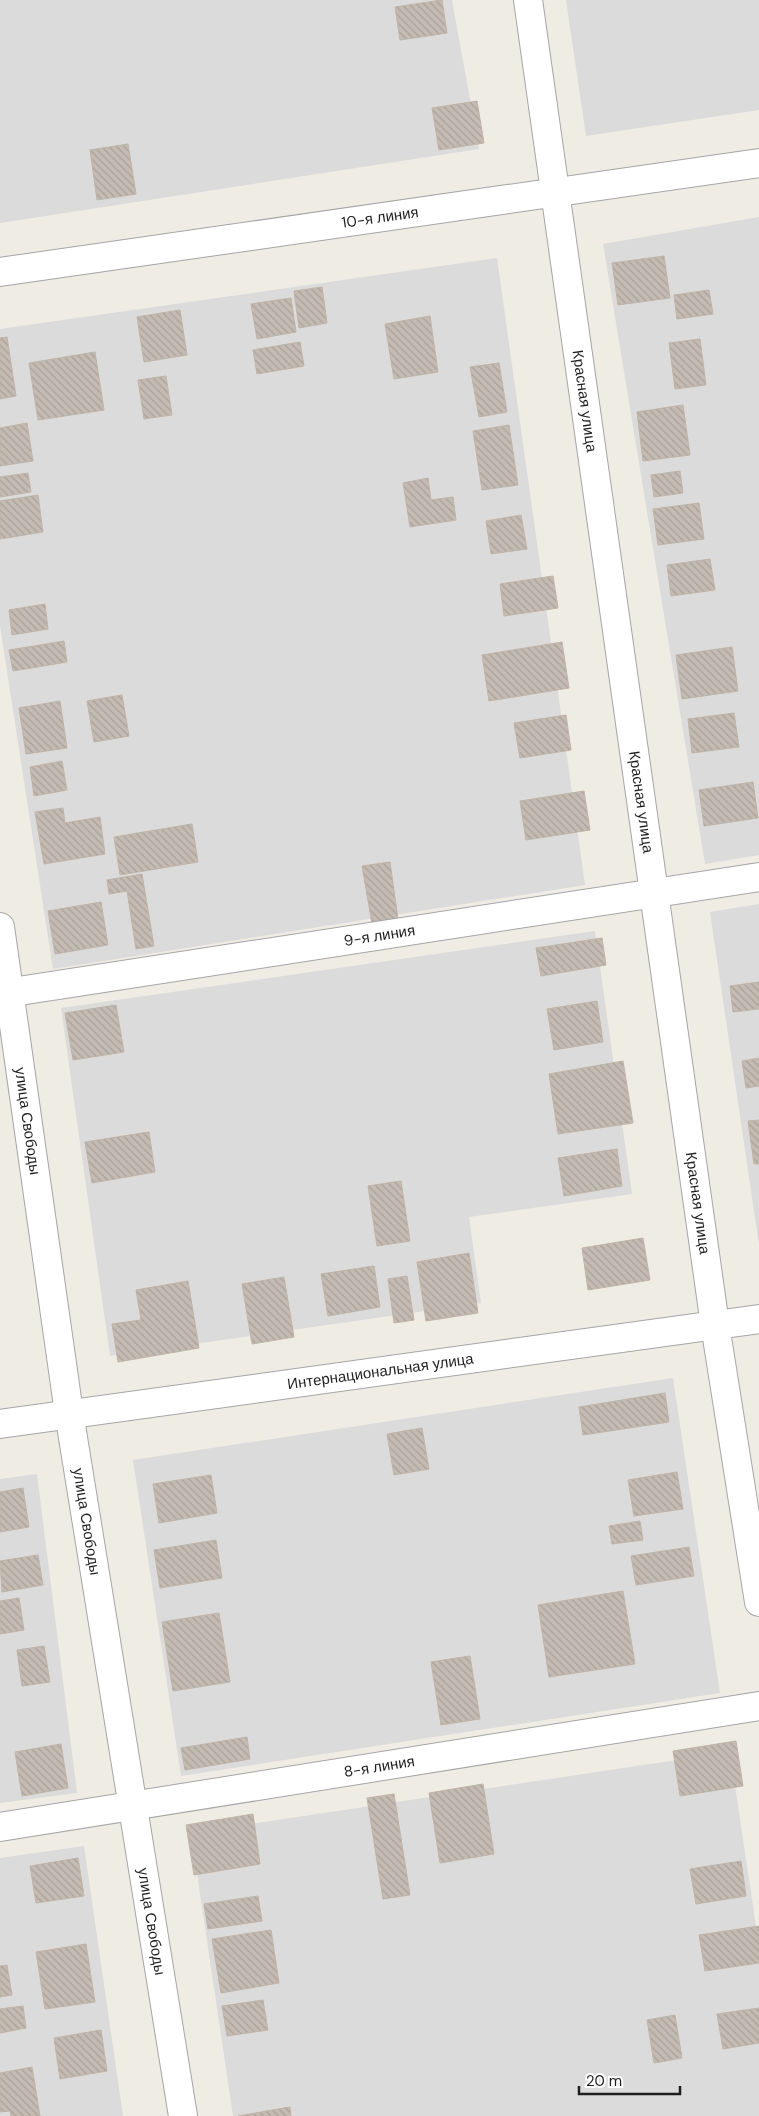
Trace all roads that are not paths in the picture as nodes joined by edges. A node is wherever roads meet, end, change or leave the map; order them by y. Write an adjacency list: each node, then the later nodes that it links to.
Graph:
1 (528, 0): 3 (street, Красная улица)
2 (759, 163): 3 (street, 10-я линия)
3 (555, 191): 4 (street, 10-я линия); 6 (street, Красная улица)
4 (0, 272)
5 (759, 877): 6 (street, 9-я линия)
6 (654, 893): 8 (street, 9-я линия); 10 (street, Красная улица)
7 (0, 927): 8 (street, улица Свободы)
8 (5, 993): 11 (street, улица Свободы)
9 (759, 1319): 10 (street, Интернациональная улица)
10 (715, 1325): 11 (street, Интернациональная улица); 13 (street, Красная улица)
11 (69, 1413): 12 (street, Интернациональная улица); 15 (street, улица Свободы)
12 (0, 1424)
13 (759, 1602)
14 (759, 1706): 15 (street, 8-я линия)
15 (133, 1806): 16 (street, 8-я линия); 17 (street, улица Свободы)
16 (0, 1827)
17 (183, 2116)

